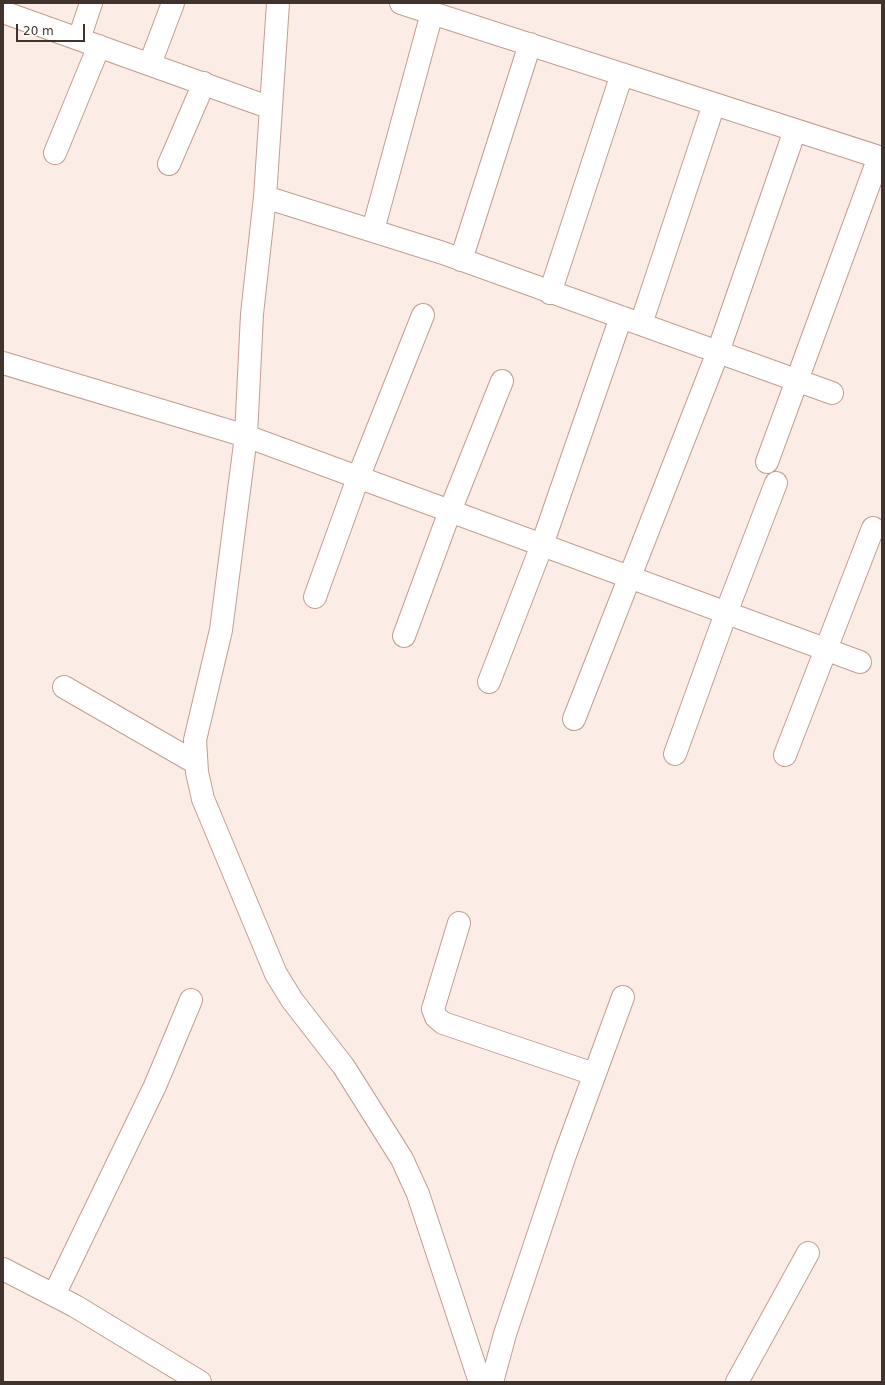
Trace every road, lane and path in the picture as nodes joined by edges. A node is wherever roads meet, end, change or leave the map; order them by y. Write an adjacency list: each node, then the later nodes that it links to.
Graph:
1 (91, 3): 7 (street)
2 (173, 3): 10 (street)
3 (278, 3): 14 (street)
4 (401, 3): 6 (street)
5 (3, 12): 7 (street)
6 (432, 13): 8 (street); 20 (street)
7 (79, 39): 9 (street)
8 (530, 44): 11 (street); 21 (street)
9 (99, 46): 10 (street); 16 (street)
10 (150, 64): 12 (street)
11 (622, 74): 13 (street); 22 (street)
12 (204, 83): 14 (street); 18 (street)
13 (714, 104): 15 (street); 25 (street)
14 (271, 108): 19 (street)
15 (795, 130): 17 (street); 26 (street)
16 (55, 153)
17 (880, 158): 28 (street)
18 (170, 164)
19 (265, 197): 20 (street); 31 (street)
20 (373, 230): 21 (street)
21 (461, 260): 22 (street)
22 (550, 292): 24 (street)
23 (423, 315): 33 (street)
24 (621, 317): 25 (street); 37 (street)
25 (641, 324): 26 (street)
26 (718, 352): 28 (street); 38 (street)
27 (3, 363): 31 (street)
28 (798, 380): 30 (street); 32 (street)
29 (502, 381): 35 (street)
30 (832, 393)
31 (246, 436): 33 (street); 49 (street)
32 (767, 462)
33 (358, 478): 35 (street); 39 (street)
34 (776, 483): 40 (street)
35 (450, 511): 37 (street); 41 (street)
36 (873, 528): 42 (street)
37 (542, 545): 38 (street); 44 (street)
38 (629, 577): 40 (street); 46 (street)
39 (315, 597)
40 (726, 613): 42 (street); 47 (street)
41 (404, 636)
42 (826, 650): 43 (street); 48 (street)
43 (860, 662)
44 (489, 682)
45 (64, 687): 49 (street)
46 (574, 718)
47 (675, 754)
48 (785, 755)
49 (196, 763): 58 (street)
50 (458, 923): 53 (street)
51 (623, 997): 53 (street)
52 (191, 1000): 56 (street)
53 (594, 1074): 59 (street)
54 (808, 1253): 60 (street)
55 (3, 1269): 56 (street)
56 (54, 1295): 57 (street)
57 (200, 1382)
58 (480, 1382)
59 (492, 1382)
60 (737, 1382)

